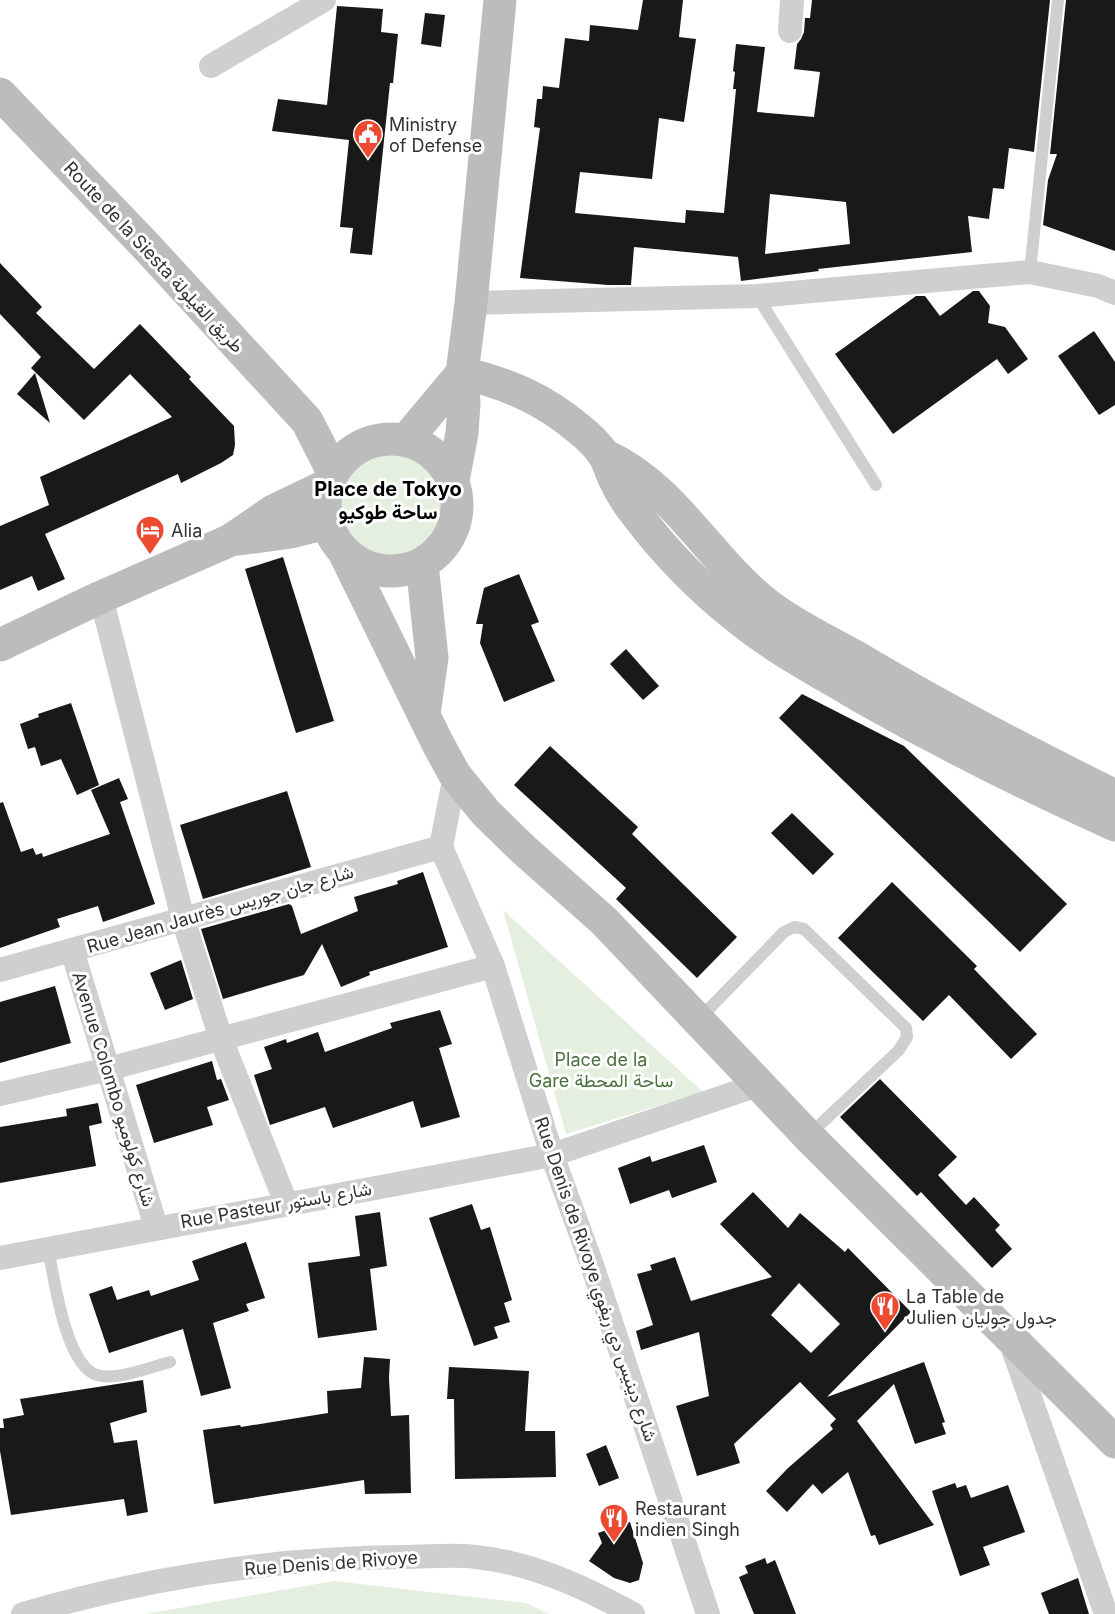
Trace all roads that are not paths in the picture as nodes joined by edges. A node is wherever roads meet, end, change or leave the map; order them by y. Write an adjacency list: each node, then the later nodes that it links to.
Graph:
1 (324, 0): 6 (street)
2 (501, 0): 11 (main road)
3 (792, 0): 5 (street)
4 (1058, 0): 8 (lane)
5 (790, 31)
6 (211, 66)
7 (0, 94): 15 (main road, Route de la Siesta طريق القيلولة)
8 (1030, 272): 9 (street); 10 (street)
9 (1115, 293)
10 (757, 296): 11 (street); 17 (lane)
11 (471, 303): 12 (main road)
12 (462, 373): 13 (main road); 14 (main road); 16 (main road)
13 (406, 440): 15 (main road); 16 (main road)
14 (604, 455): 26 (main road); 27 (main road)
15 (338, 470): 18 (main road); 19 (main road)
16 (453, 481): 21 (main road)
17 (876, 485)
18 (326, 523): 19 (main road); 20 (main road)
19 (231, 540): 22 (main road)
20 (345, 554): 21 (main road); 24 (main road)
21 (422, 564): 24 (main road)
22 (101, 597): 23 (main road); 29 (street)
23 (0, 645)
24 (424, 714): 25 (main road)
25 (455, 775): 28 (street); 33 (main road)
26 (1115, 796)
27 (1115, 825)
28 (441, 847): 29 (street, Rue Jean Jaurès شارع جان جوريس); 31 (street, Rue Denis de Rivoye شارع دينيس دي ريفوي)
29 (183, 920): 30 (street, Rue Jean Jaurès شارع جان جوريس); 34 (street)
30 (72, 950): 32 (street, Rue Jean Jaurès شارع جان جوريس); 35 (street, Avenue Colombo شارع كولومبو)
31 (493, 966): 34 (street); 39 (street, Rue Denis de Rivoye شارع دينيس دي ريفوي)
32 (0, 970)
33 (698, 1020): 36 (main road); 38 (lane)
34 (221, 1039): 35 (street); 40 (street)
35 (108, 1070): 37 (street); 41 (street, Avenue Colombo شارع كولومبو)
36 (758, 1085): 38 (main road); 39 (street)
37 (0, 1094)
38 (808, 1136): 44 (main road)
39 (552, 1155): 40 (street, Rue Pasteur شارع باستور); 49 (street, Rue Denis de Rivoye شارع دينيس دي ريفوي)
40 (286, 1203): 41 (street, Rue Pasteur شارع باستور)
41 (156, 1227): 42 (street, Rue Pasteur شارع باستور)
42 (48, 1248): 43 (street, Rue Pasteur شارع باستور); 45 (lane)
43 (0, 1258)
44 (1009, 1335): 46 (main road); 50 (street)
45 (170, 1362)
46 (1115, 1442)
47 (23, 1614): 48 (street, Rue Denis de Rivoye)
48 (633, 1614)
49 (708, 1614)
50 (1106, 1614)

